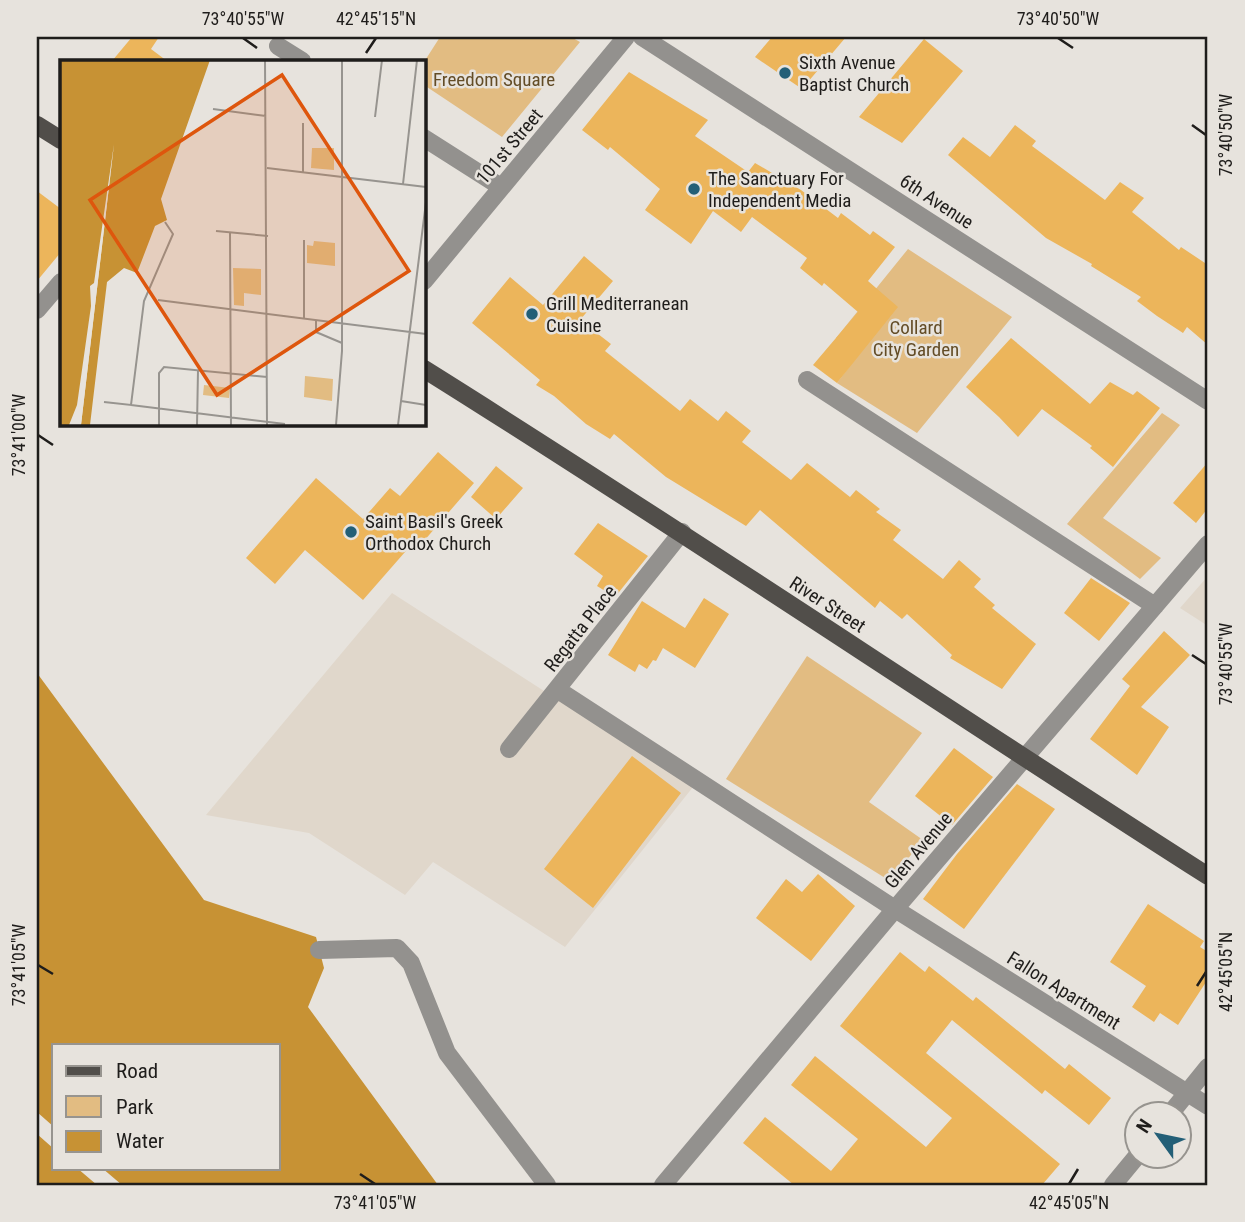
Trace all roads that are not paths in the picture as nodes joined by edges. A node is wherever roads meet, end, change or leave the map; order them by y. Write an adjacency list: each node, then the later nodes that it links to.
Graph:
1 (626, 37): 8 (street, 101st Street)
2 (642, 37): 14 (street, 6th Avenue)
3 (278, 46): 4 (street)
4 (300, 60)
5 (37, 125): 6 (main road)
6 (60, 139)
7 (425, 139): 8 (street)
8 (501, 187): 9 (street, 101st Street)
9 (425, 280)
10 (60, 283): 11 (street)
11 (37, 310)
12 (425, 370): 15 (main road, River Street)
13 (807, 380): 17 (street)
14 (1208, 401)
15 (682, 532): 18 (street, Regatta Place); 20 (main road, River Street)
16 (1205, 555): 17 (street, Glen Avenue)
17 (1155, 606): 20 (street, Glen Avenue)
18 (558, 690): 19 (street, Regatta Place); 22 (street, Fallon Apartment)
19 (509, 749)
20 (1024, 759): 21 (main road, River Street); 22 (street, Glen Avenue)
21 (1208, 876)
22 (895, 909): 25 (street, Fallon Apartment); 30 (street, Glen Avenue)
23 (319, 950): 29 (street)
24 (1208, 1067): 25 (street)
25 (1188, 1092): 26 (street); 27 (street, Fallon Apartment)
26 (1181, 1100)
27 (1208, 1106)
28 (1125, 1170): 31 (street)
29 (547, 1185)
30 (663, 1185)
31 (1112, 1185)

